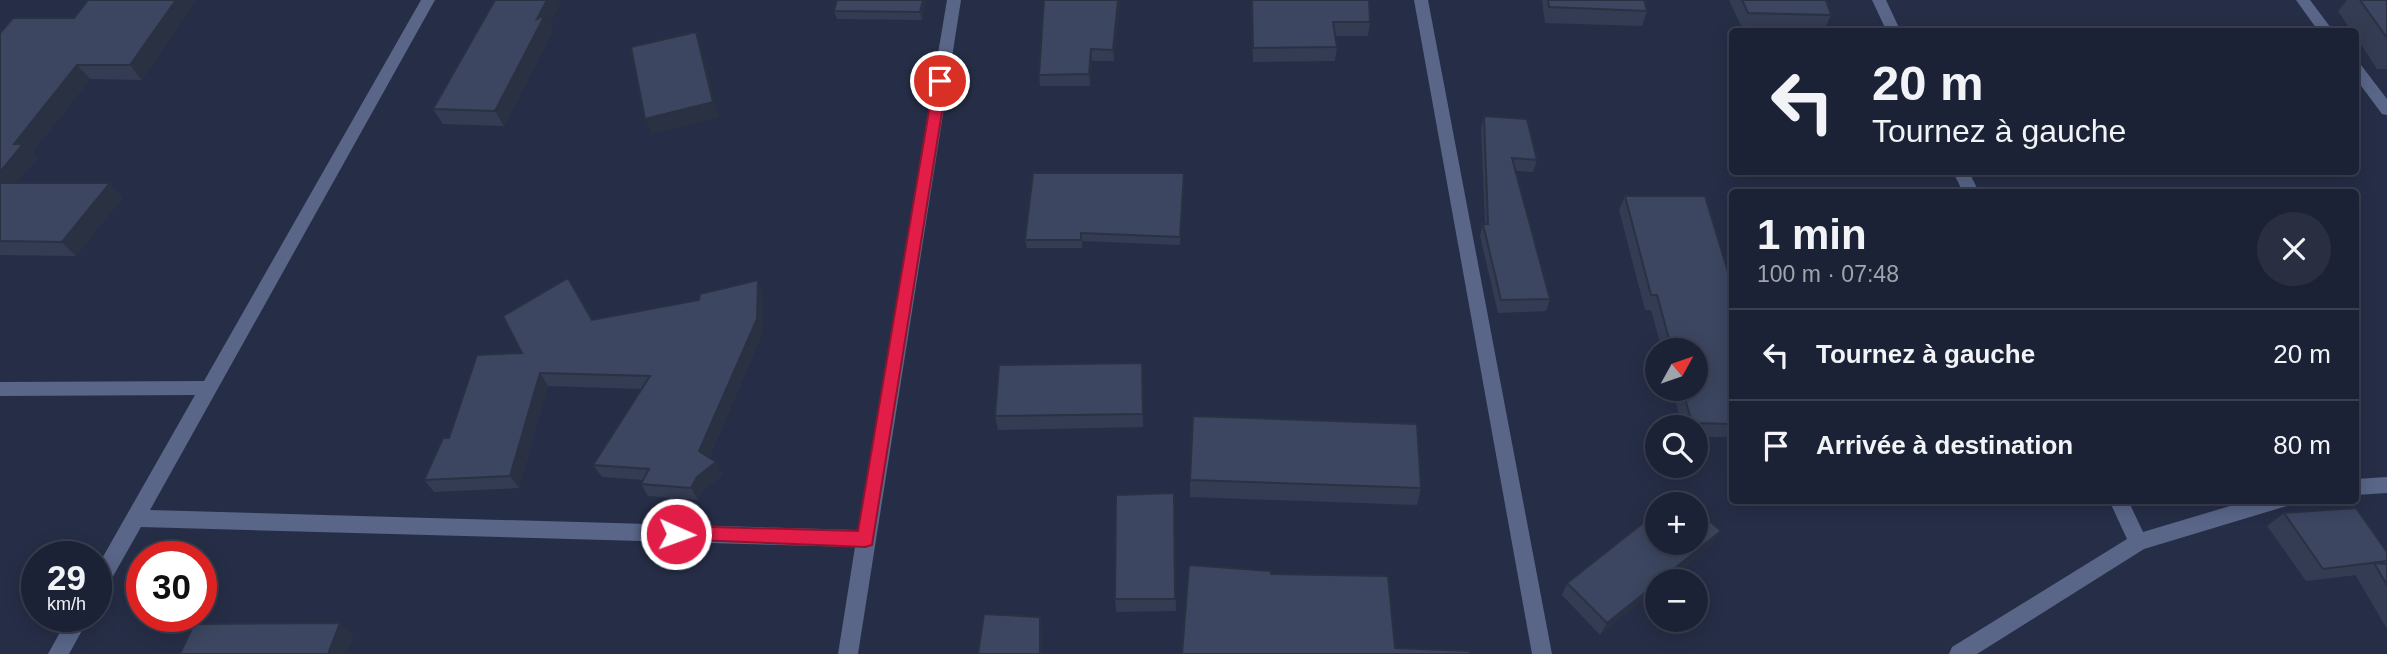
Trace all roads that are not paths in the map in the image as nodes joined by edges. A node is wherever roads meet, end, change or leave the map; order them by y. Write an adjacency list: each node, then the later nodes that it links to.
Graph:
1 (428, 0): 10 (street)
2 (954, 0): 17 (street)
3 (1421, 0): 23 (street)
4 (1879, 0): 6 (street)
5 (2303, 0): 7 (street)
6 (1892, 28)
7 (2324, 28)
8 (2359, 73): 9 (street)
9 (2387, 110)
10 (209, 388): 11 (street); 16 (street)
11 (0, 389)
12 (2387, 485): 13 (street)
13 (2359, 487)
14 (2120, 504): 18 (street)
15 (2266, 504): 18 (street)
16 (137, 519): 17 (street); 19 (street)
17 (865, 539): 22 (street)
18 (2138, 542): 24 (street)
19 (112, 561)
20 (71, 632): 21 (street)
21 (58, 654)
22 (848, 654)
23 (1542, 654)
24 (1959, 654)

